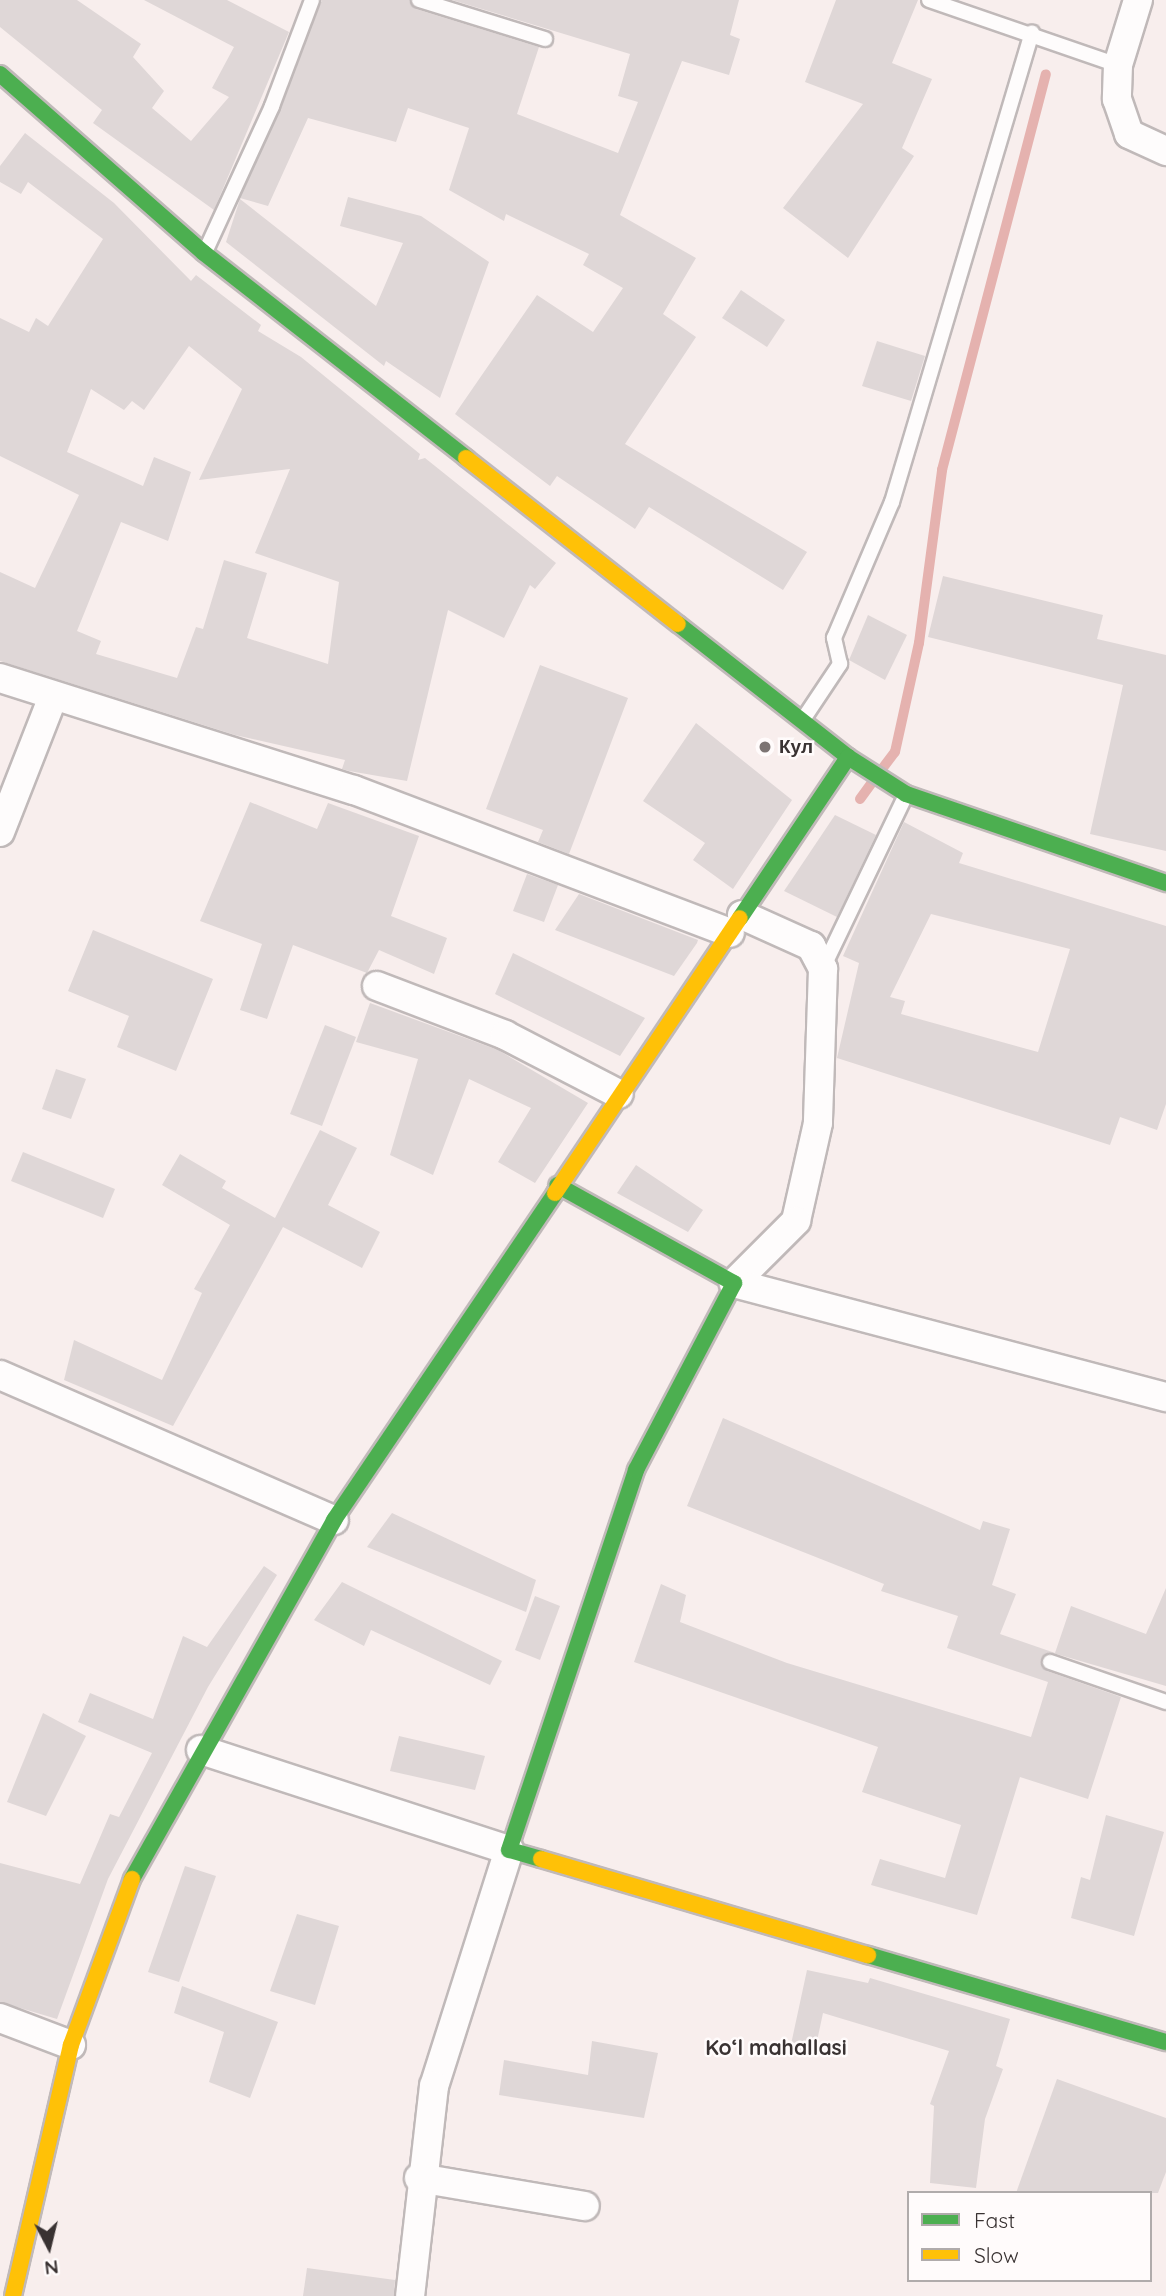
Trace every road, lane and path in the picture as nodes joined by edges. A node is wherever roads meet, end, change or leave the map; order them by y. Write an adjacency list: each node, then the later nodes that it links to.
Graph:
1 (312, 0): 10 (lane)
2 (419, 0): 6 (lane)
3 (929, 0): 5 (lane)
4 (1138, 0): 7 (street)
5 (1032, 32): 7 (lane); 13 (lane)
6 (545, 39)
7 (1118, 65): 9 (street)
8 (0, 74): 10 (street)
9 (1166, 151)
10 (204, 253): 13 (street)
11 (0, 678): 12 (street)
12 (52, 699): 16 (street); 18 (street)
13 (802, 722): 14 (street)
14 (848, 757): 15 (street); 18 (street)
15 (906, 794): 17 (street); 19 (lane)
16 (0, 832)
17 (1166, 883)
18 (736, 924): 19 (street); 21 (street)
19 (823, 969): 23 (street)
20 (377, 986): 21 (street)
21 (619, 1094): 22 (street)
22 (557, 1185): 23 (street); 26 (street)
23 (734, 1283): 25 (street); 30 (street)
24 (0, 1375): 26 (street)
25 (1166, 1397)
26 (334, 1520): 29 (street)
27 (1050, 1662): 28 (lane)
28 (1166, 1702)
29 (201, 1750): 30 (street); 33 (street)
30 (509, 1850): 32 (street); 34 (street)
31 (0, 2018): 33 (street)
32 (1166, 2042)
33 (71, 2045): 36 (street)
34 (419, 2178): 35 (street); 37 (street)
35 (584, 2206)
36 (13, 2296)
37 (410, 2296)

